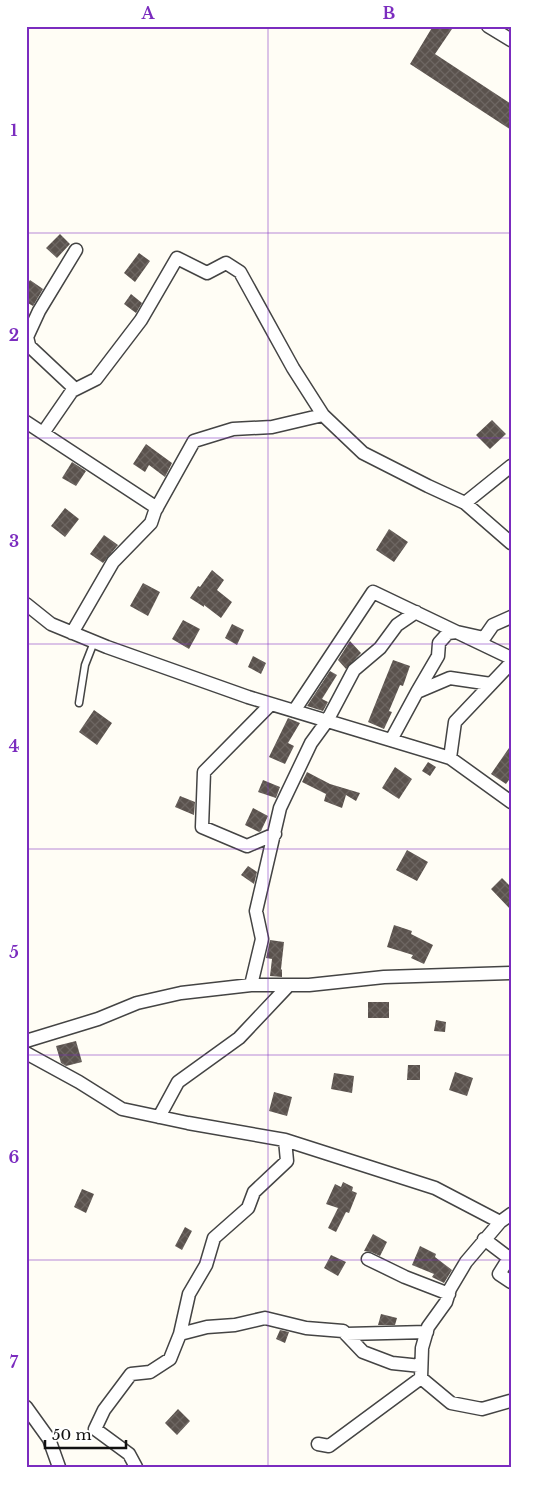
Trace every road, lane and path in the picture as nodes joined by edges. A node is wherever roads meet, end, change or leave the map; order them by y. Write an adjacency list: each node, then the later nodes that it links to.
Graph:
1 (488, 26): 2 (street)
2 (511, 40)
3 (76, 250): 4 (street)
4 (27, 344): 5 (street)
5 (75, 389): 6 (street); 8 (street)
6 (323, 416): 10 (street); 11 (street)
7 (26, 422): 8 (street)
8 (43, 433): 11 (street)
9 (511, 466): 10 (street)
10 (465, 503): 12 (street)
11 (157, 508): 17 (street)
12 (511, 543)
13 (26, 604): 17 (street)
14 (416, 612): 16 (street); 25 (street); 26 (street)
15 (511, 617): 16 (street)
16 (457, 632): 19 (street); 22 (street)
17 (72, 633): 18 (street)
18 (94, 642): 23 (lane); 24 (street)
19 (511, 658)
20 (511, 663): 21 (street)
21 (491, 684): 22 (street); 28 (street)
22 (417, 692): 27 (street)
23 (79, 703)
24 (272, 704): 25 (street); 30 (street)
25 (294, 711): 26 (street)
26 (327, 721): 27 (street); 30 (street)
27 (391, 740): 28 (street)
28 (450, 758): 29 (street)
29 (511, 802)
30 (275, 834): 32 (street)
31 (508, 975): 33 (street)
32 (251, 985): 33 (street); 34 (street)
33 (289, 985): 36 (street)
34 (26, 1041)
35 (26, 1053): 36 (street)
36 (159, 1117): 37 (street)
37 (285, 1140): 39 (street); 46 (street)
38 (511, 1214): 39 (street)
39 (500, 1222): 40 (street)
40 (484, 1239): 41 (street); 44 (street)
41 (510, 1257): 43 (street)
42 (368, 1259): 44 (street)
43 (511, 1282)
44 (448, 1294): 45 (street)
45 (426, 1332): 47 (street); 48 (street)
46 (180, 1334): 47 (street); 53 (street)
47 (346, 1334): 48 (street)
48 (421, 1372): 49 (street); 51 (street)
49 (510, 1401)
50 (26, 1407): 52 (street)
51 (318, 1444)
52 (59, 1467)
53 (136, 1467)

